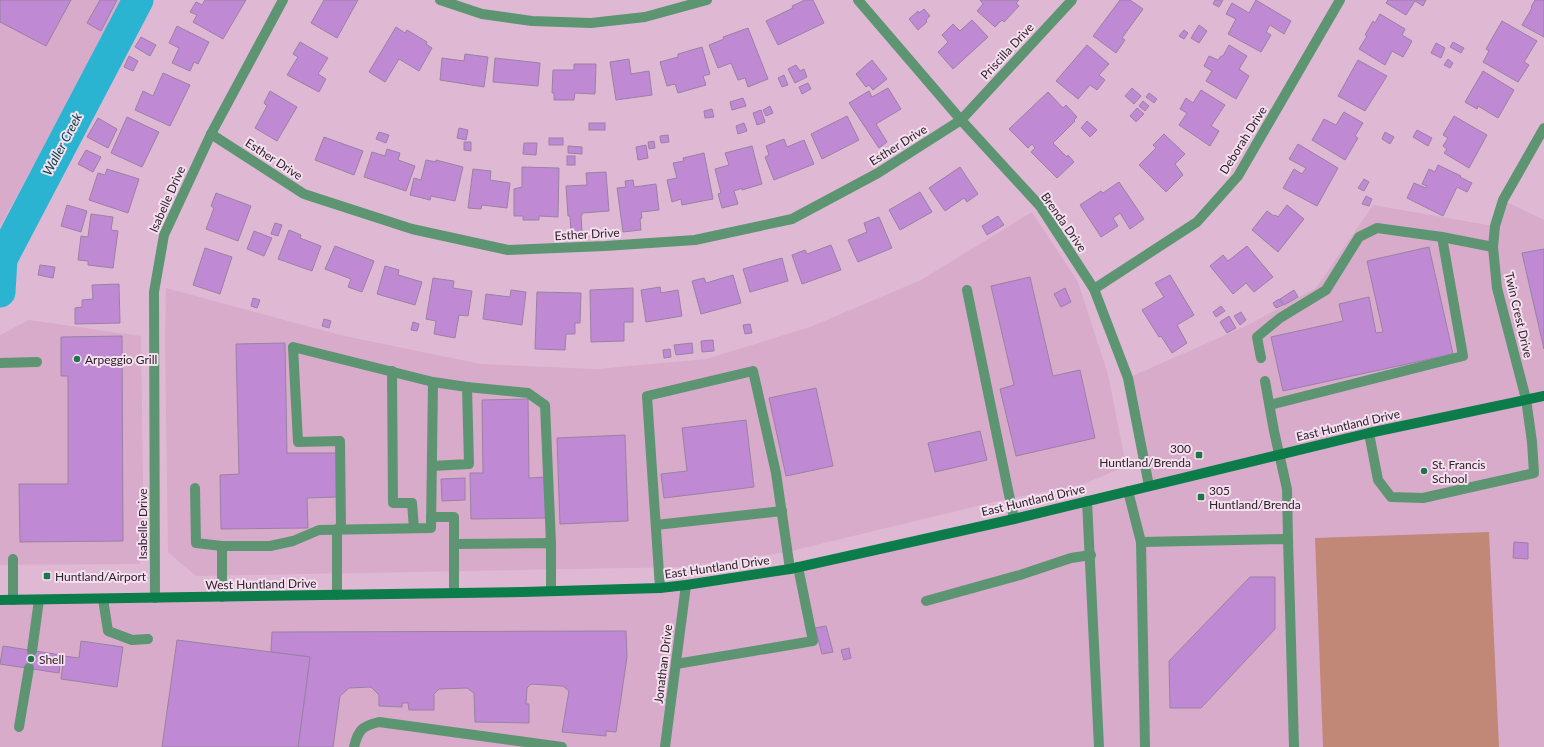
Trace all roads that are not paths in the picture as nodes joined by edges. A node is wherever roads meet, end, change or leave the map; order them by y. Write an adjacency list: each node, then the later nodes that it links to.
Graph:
1 (283, 0): 9 (street, Isabelle Drive)
2 (440, 0): 3 (street)
3 (707, 0)
4 (858, 0): 7 (street, Brenda Drive)
5 (1072, 0): 7 (street, Priscilla Drive)
6 (1340, 0): 12 (street, Deborah Drive)
7 (961, 120): 9 (street, Esther Drive); 12 (street, Brenda Drive)
8 (1544, 128): 11 (street, Twin Crest Drive)
9 (211, 134): 52 (street, Isabelle Drive)
10 (1442, 237): 11 (street); 14 (street); 23 (street)
11 (1493, 247): 22 (street, Twin Crest Drive)
12 (1094, 289): 27 (street, Brenda Drive)
13 (967, 290): 33 (street)
14 (1261, 358)
15 (37, 362): 16 (street)
16 (0, 363)
17 (392, 371): 19 (street); 35 (street); 36 (street)
18 (1265, 381): 23 (street)
19 (433, 382): 20 (street); 26 (street)
20 (467, 387): 26 (street); 39 (street)
21 (1544, 396): 22 (street, East Huntland Drive)
22 (1526, 399): 24 (street, East Huntland Drive); 24 (street, Twin Crest Drive)
23 (1270, 405): 25 (street)
24 (1369, 433): 25 (street, East Huntland Drive)
25 (1280, 454): 27 (street, East Huntland Drive); 37 (street)
26 (432, 466): 32 (street)
27 (1149, 486): 29 (street, East Huntland Drive)
28 (196, 488): 41 (street)
29 (1128, 491): 30 (street, East Huntland Drive); 38 (street)
30 (1087, 501): 33 (street, East Huntland Drive); 42 (street)
31 (782, 511): 34 (street); 34 (street); 44 (street)
32 (431, 517): 35 (street); 40 (street)
33 (1014, 519): 44 (street, East Huntland Drive)
34 (656, 525): 46 (street)
35 (414, 528): 36 (street)
36 (339, 529): 41 (street); 50 (street)
37 (1288, 539): 38 (street); 68 (street)
38 (1141, 542): 67 (street)
39 (551, 543): 40 (street); 47 (street)
40 (454, 544): 49 (street)
41 (222, 546): 51 (street)
42 (1091, 555): 57 (street); 66 (street)
43 (13, 559): 55 (street)
44 (794, 568): 45 (street, East Huntland Drive); 60 (street)
45 (686, 585): 46 (street, East Huntland Drive); 60 (street, Jonathan Drive)
46 (660, 588): 47 (street, East Huntland Drive)
47 (551, 591): 48 (street, East Huntland Drive)
48 (522, 592): 49 (street, West Huntland Drive)
49 (454, 593): 50 (street, West Huntland Drive)
50 (337, 595): 51 (street, West Huntland Drive)
51 (222, 597): 52 (street, West Huntland Drive)
52 (155, 598): 53 (street, West Huntland Drive)
53 (103, 599): 56 (street, West Huntland Drive); 58 (street)
54 (0, 600): 55 (street, West Huntland Drive)
55 (13, 600): 56 (street, West Huntland Drive)
56 (39, 600): 59 (street)
57 (926, 601)
58 (148, 639)
59 (32, 651)
60 (676, 664): 65 (street, Jonathan Drive)
61 (29, 668): 62 (street)
62 (19, 727)
63 (354, 747): 64 (street)
64 (562, 747)
65 (665, 747)
66 (1099, 747)
67 (1145, 747)
68 (1294, 747)

